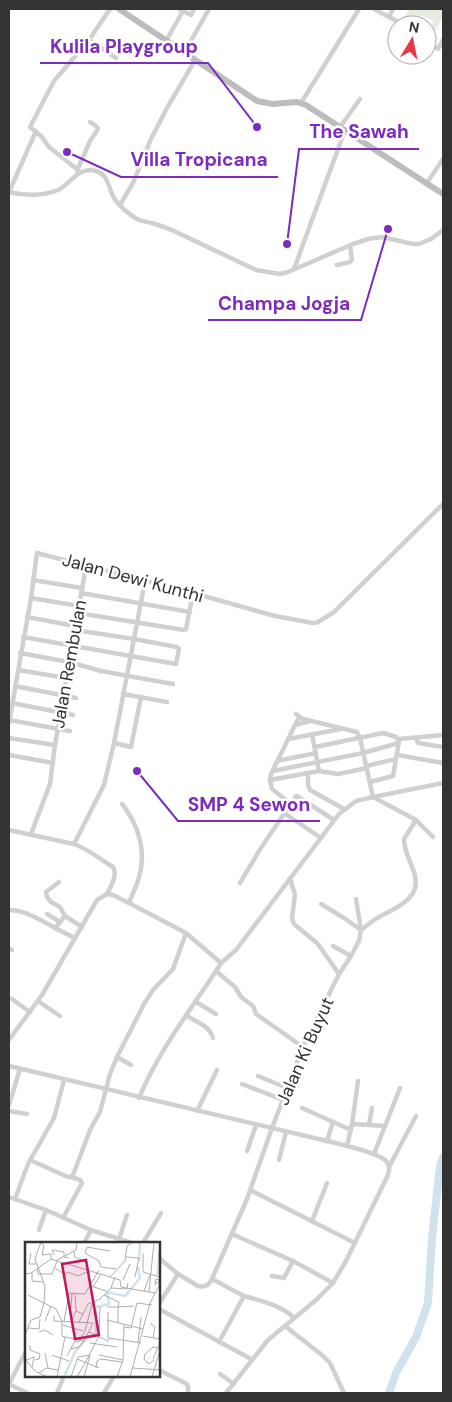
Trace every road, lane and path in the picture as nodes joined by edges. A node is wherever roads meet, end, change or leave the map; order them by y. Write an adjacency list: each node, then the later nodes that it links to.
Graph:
1 (110, 9): 11 (street)
2 (118, 9): 13 (main road)
3 (194, 9): 8 (street)
4 (209, 9): 10 (street)
5 (359, 9): 19 (street)
6 (374, 9): 9 (street)
7 (181, 10): 8 (street); 13 (street)
8 (191, 15): 10 (street)
9 (387, 16)
10 (202, 21): 15 (street)
11 (89, 40): 16 (street); 22 (street)
12 (443, 40): 14 (street)
13 (166, 41): 15 (main road)
14 (441, 47)
15 (184, 53): 17 (main road)
16 (116, 58)
17 (195, 60): 19 (main road); 29 (street)
18 (360, 99): 21 (street)
19 (301, 103): 21 (main road)
20 (90, 122): 24 (street)
21 (343, 128): 26 (main road); 33 (street)
22 (36, 131): 24 (street); 27 (street)
23 (443, 159): 26 (street)
24 (78, 170): 25 (street)
25 (74, 176): 27 (street); 29 (street)
26 (427, 183): 28 (main road)
27 (9, 192)
28 (443, 194)
29 (120, 205): 33 (street)
30 (443, 230): 31 (street)
31 (350, 245): 32 (street); 33 (street)
32 (337, 265)
33 (294, 270)
34 (443, 504): 39 (street, Jalan Dewi Kunthi)
35 (86, 566): 36 (street, Jalan Dewi Kunthi); 37 (street, Jalan Dewi Kunthi); 38 (street, Jalan Rembulan)
36 (33, 580): 38 (street); 40 (street)
37 (145, 581): 39 (street, Jalan Dewi Kunthi); 41 (street)
38 (81, 591): 41 (street); 42 (street, Jalan Rembulan)
39 (193, 593): 43 (street)
40 (31, 598): 42 (street); 45 (street)
41 (141, 603): 43 (street); 46 (street)
42 (79, 606): 44 (street, Jalan Rembulan)
43 (190, 612): 46 (street)
44 (78, 613): 46 (street); 47 (street, Jalan Rembulan)
45 (27, 617): 47 (street); 48 (street)
46 (137, 622): 49 (street)
47 (75, 628): 49 (street); 50 (street, Jalan Rembulan)
48 (23, 637): 50 (street); 51 (street)
49 (134, 639): 52 (street); 52 (street)
50 (72, 646): 52 (street); 53 (street, Jalan Rembulan)
51 (20, 654): 53 (street); 54 (street)
52 (131, 657): 55 (street)
53 (69, 662): 55 (street); 56 (street, Jalan Rembulan)
54 (18, 670): 56 (street); 58 (street)
55 (127, 675): 57 (street); 59 (street)
56 (66, 678): 60 (street, Jalan Rembulan)
57 (173, 684)
58 (15, 686): 60 (street); 64 (street)
59 (123, 694): 61 (street); 80 (street)
60 (63, 695): 62 (street); 65 (street, Jalan Rembulan)
61 (141, 697): 63 (street); 80 (street)
62 (76, 698)
63 (167, 702)
64 (12, 703): 65 (street); 68 (street)
65 (60, 712): 66 (street); 70 (street, Jalan Rembulan)
66 (73, 715)
67 (310, 721): 69 (street); 69 (street); 71 (street)
68 (9, 722): 70 (street)
69 (295, 725): 78 (street)
70 (58, 728): 72 (street); 81 (street, Jalan Rembulan)
71 (345, 728): 73 (street); 76 (street)
72 (70, 731)
73 (312, 734): 78 (street); 83 (street)
74 (443, 735): 77 (street)
75 (9, 738): 81 (street)
76 (360, 738): 79 (street); 83 (street); 84 (street)
77 (418, 738): 79 (street); 82 (street)
78 (288, 739): 87 (street)
79 (399, 741): 84 (street); 86 (street)
80 (114, 743): 109 (street)
81 (55, 745): 90 (street, Jalan Rembulan)
82 (443, 747)
83 (315, 750): 87 (street); 88 (street)
84 (363, 753): 88 (street); 91 (street)
85 (9, 755): 90 (street)
86 (396, 757): 89 (street); 91 (street); 96 (street)
87 (277, 760): 92 (street)
88 (317, 762): 92 (street); 93 (street)
89 (443, 763)
90 (53, 766): 106 (street, Jalan Rembulan)
91 (367, 767): 93 (street); 96 (street)
92 (273, 771): 95 (street)
93 (319, 771): 94 (street)
94 (308, 773): 95 (street); 101 (street)
95 (270, 780): 100 (street)
96 (370, 782): 98 (street)
97 (443, 783): 98 (street)
98 (373, 797): 101 (street); 104 (street)
99 (122, 804): 115 (street)
100 (291, 804): 102 (street); 103 (street)
101 (344, 809): 103 (street)
102 (284, 813): 108 (street); 112 (street)
103 (334, 820): 108 (street)
104 (416, 820): 107 (street); 123 (street)
105 (9, 830): 106 (street)
106 (30, 834): 109 (street)
107 (432, 837)
108 (321, 838): 110 (street)
109 (74, 844): 113 (street)
110 (290, 878): 128 (street); 130 (street)
111 (59, 882): 119 (street)
112 (240, 883)
113 (107, 894): 115 (street); 121 (street)
114 (356, 899): 123 (street)
115 (129, 903): 124 (street)
116 (321, 904): 123 (street)
117 (9, 910): 122 (street)
118 (48, 914): 120 (street)
119 (65, 916): 120 (street); 121 (street)
120 (60, 922): 122 (street)
121 (82, 927): 125 (street)
122 (55, 928): 125 (street)
123 (361, 930): 127 (street, Jalan Ki Buyut)
124 (186, 933): 128 (street); 143 (street)
125 (75, 938): 132 (street)
126 (333, 946): 127 (street)
127 (352, 956): 130 (street, Jalan Ki Buyut)
128 (221, 964): 129 (street)
129 (216, 971): 133 (street); 142 (street)
130 (339, 974): 142 (street, Jalan Ki Buyut)
131 (12, 999): 134 (street)
132 (38, 1001): 134 (street); 136 (street)
133 (196, 1002): 135 (street); 137 (street)
134 (30, 1012): 139 (street)
135 (216, 1014)
136 (60, 1016)
137 (187, 1016): 140 (street); 155 (street)
138 (9, 1027): 139 (street)
139 (15, 1032): 141 (street)
140 (213, 1038)
141 (9, 1040)
142 (303, 1047): 152 (street, Jalan Ki Buyut)
143 (117, 1056): 144 (street); 154 (street)
144 (131, 1065)
145 (9, 1066): 146 (street)
146 (20, 1069): 149 (street); 157 (street)
147 (217, 1070): 161 (street)
148 (258, 1076): 152 (street)
149 (64, 1080): 154 (street); 176 (street)
150 (358, 1081): 165 (street)
151 (242, 1084): 156 (street)
152 (287, 1088): 156 (street, Jalan Ki Buyut)
153 (400, 1088): 168 (street)
154 (105, 1090): 155 (street); 179 (street)
155 (138, 1098): 161 (street)
156 (283, 1100): 169 (street, Jalan Ki Buyut)
157 (9, 1105)
158 (302, 1108): 164 (street)
159 (372, 1108): 167 (street)
160 (9, 1111): 162 (street)
161 (197, 1111): 166 (street)
162 (27, 1114)
163 (416, 1116): 178 (street)
164 (333, 1122): 170 (street); 172 (street)
165 (352, 1124): 167 (street); 170 (street)
166 (256, 1125): 169 (street); 174 (street)
167 (369, 1125): 168 (street)
168 (385, 1126): 175 (street)
169 (272, 1128): 171 (street); 181 (street, Jalan Ki Buyut)
170 (351, 1130): 173 (street)
171 (286, 1132): 172 (street); 177 (street)
172 (327, 1141): 173 (street)
173 (347, 1146): 175 (street)
174 (247, 1151)
175 (374, 1154): 178 (street)
176 (30, 1160): 179 (street); 183 (street)
177 (279, 1160)
178 (389, 1167): 196 (street)
179 (71, 1177): 187 (street)
180 (327, 1183): 188 (street)
181 (250, 1190): 188 (street); 191 (street, Jalan Ki Buyut)
182 (9, 1196): 183 (street)
183 (15, 1198): 184 (street)
184 (46, 1210): 187 (street); 189 (street)
185 (161, 1213): 195 (street)
186 (127, 1216): 192 (street)
187 (63, 1218): 190 (street)
188 (312, 1222): 196 (street)
189 (39, 1230)
190 (91, 1230): 192 (street); 193 (street)
191 (232, 1234): 198 (street); 201 (street, Jalan Ki Buyut)
192 (119, 1239): 194 (street)
193 (85, 1242)
194 (129, 1242)
195 (144, 1242)
196 (354, 1243): 202 (street)
197 (160, 1259): 199 (street)
198 (293, 1261): 200 (street); 202 (street)
199 (178, 1274): 201 (street); 204 (street)
200 (272, 1276)
201 (212, 1279): 203 (street)
202 (333, 1283): 206 (street)
203 (244, 1296): 206 (street); 208 (street)
204 (160, 1302)
205 (160, 1310): 208 (street)
206 (294, 1318): 207 (street)
207 (285, 1326): 210 (street); 222 (street)
208 (219, 1342): 210 (street)
209 (25, 1353): 215 (street)
210 (251, 1360): 216 (street)
211 (160, 1371): 220 (street)
212 (220, 1374): 216 (street)
213 (64, 1377): 218 (street)
214 (113, 1377): 219 (street)
215 (9, 1384): 217 (street)
216 (234, 1384): 221 (street)
217 (26, 1393)
218 (57, 1393)
219 (104, 1393)
220 (188, 1393)
221 (226, 1393)
222 (344, 1393)

